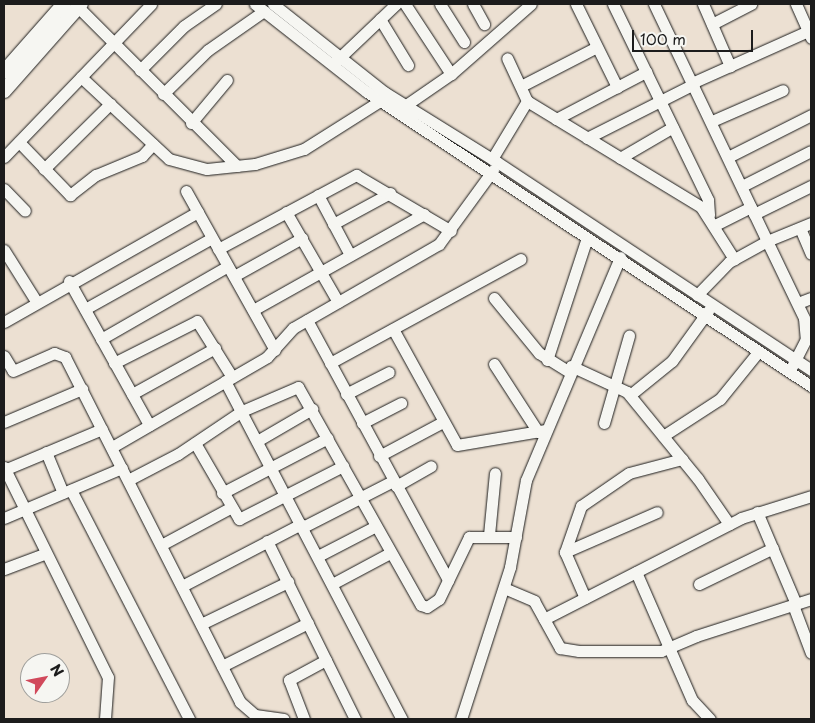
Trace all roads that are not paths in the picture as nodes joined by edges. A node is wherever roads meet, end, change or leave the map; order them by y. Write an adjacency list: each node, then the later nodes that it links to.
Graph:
1 (151, 4): 22 (street)
2 (216, 4): 28 (street)
3 (396, 4): 17 (street)
4 (404, 4): 31 (street)
5 (440, 4): 21 (street)
6 (473, 4): 18 (street)
7 (531, 4): 31 (street)
8 (576, 4): 23 (street)
9 (612, 4): 30 (street)
10 (654, 4): 34 (street)
11 (703, 4): 19 (street)
12 (750, 4): 19 (street)
13 (798, 4): 20 (street)
14 (59, 6): 29 (main road)
15 (80, 6): 22 (street); 38 (main road)
16 (264, 6): 25 (street); 39 (street)
17 (380, 19): 25 (street); 26 (street)
18 (484, 24)
19 (712, 24): 27 (street)
20 (810, 34): 27 (street)
21 (464, 42)
22 (114, 43): 28 (street); 32 (street)
23 (597, 47): 35 (street); 36 (street)
24 (507, 58): 35 (street)
25 (336, 62): 40 (street); 44 (street)
26 (408, 65)
27 (730, 66): 34 (street)
28 (140, 70): 39 (street)
29 (4, 72)
30 (646, 72): 36 (street); 42 (street)
31 (451, 74): 44 (street)
32 (82, 77): 43 (street); 51 (street)
33 (227, 80): 48 (street)
34 (694, 83): 42 (street); 47 (street)
35 (521, 86): 41 (street)
36 (617, 87): 46 (street)
37 (783, 90): 47 (street)
38 (4, 91)
39 (163, 94): 48 (street)
40 (380, 101): 58 (street); 60 (street)
41 (527, 101): 46 (street); 57 (street)
42 (660, 101): 49 (street); 50 (street)
43 (110, 104): 52 (street); 59 (street)
44 (406, 105): 57 (street)
45 (811, 114): 54 (street)
46 (556, 119): 50 (street)
47 (712, 122): 54 (street)
48 (191, 123): 58 (street)
49 (673, 127): 56 (street); 72 (street)
50 (587, 138): 56 (street)
51 (19, 142): 55 (street); 59 (street)
52 (152, 144): 58 (street); 59 (street)
53 (811, 151): 61 (street)
54 (728, 157): 61 (street)
55 (4, 158)
56 (620, 158): 72 (street)
57 (495, 160): 60 (street); 81 (street)
58 (236, 166)
59 (44, 169)
60 (490, 175): 76 (street); 79 (street)
61 (742, 186): 67 (street)
62 (811, 186): 67 (street)
63 (4, 189): 68 (street)
64 (186, 190): 69 (street)
65 (390, 193): 66 (street); 71 (street); 74 (street)
66 (318, 195): 70 (street); 74 (street)
67 (753, 210): 72 (street); 80 (street)
68 (25, 211)
69 (198, 212): 77 (street); 91 (street)
70 (286, 212): 78 (street); 82 (street)
71 (424, 214): 76 (street); 85 (street)
72 (712, 220): 87 (street)
73 (811, 223): 75 (street)
74 (333, 224): 85 (street)
75 (800, 228): 80 (street); 84 (street)
76 (451, 231): 96 (street)
77 (212, 238): 82 (street); 99 (street)
78 (302, 238): 89 (street); 90 (street)
79 (586, 240): 88 (street); 111 (street)
80 (767, 242): 87 (street); 97 (street)
81 (624, 246): 88 (street); 92 (street)
82 (218, 248): 89 (street)
83 (4, 250): 95 (street)
84 (811, 254)
85 (350, 255): 90 (street)
86 (521, 259): 104 (street)
87 (734, 259): 92 (street)
88 (618, 262): 101 (street); 116 (street)
89 (231, 271): 100 (street); 106 (street)
90 (321, 272): 96 (street); 100 (street)
91 (69, 281): 95 (street); 99 (street)
92 (697, 295): 98 (street)
93 (494, 298): 111 (street)
94 (811, 298): 97 (street)
95 (36, 302): 103 (street)
96 (338, 302): 102 (street)
97 (798, 304): 112 (street)
98 (712, 305): 101 (street); 112 (street)
99 (85, 310): 106 (street)
100 (253, 310): 108 (street)
101 (704, 318): 109 (street); 126 (street)
102 (306, 320): 108 (street); 114 (street)
103 (4, 322)
104 (393, 328): 114 (street); 131 (street)
105 (629, 336): 121 (street)
106 (101, 339): 113 (street)
107 (215, 348): 113 (street); 120 (street); 124 (street)
108 (275, 350): 120 (street)
109 (758, 352): 119 (street); 137 (street)
110 (4, 356): 123 (street)
111 (547, 360): 116 (street)
112 (795, 360): 117 (street); 119 (street)
113 (114, 363): 124 (street)
114 (330, 363): 125 (street)
115 (494, 364): 136 (street)
116 (570, 369): 121 (street); 136 (street)
117 (811, 370)
118 (389, 372): 125 (street)
119 (789, 372): 122 (street)
120 (229, 379): 129 (street); 134 (street)
121 (614, 384): 126 (street); 133 (street)
122 (811, 386)
123 (82, 388): 130 (street); 135 (street)
124 (132, 394): 134 (street)
125 (346, 394): 132 (street)
126 (630, 395): 137 (street)
127 (401, 403): 132 (street)
128 (312, 409): 129 (street); 138 (street); 139 (street)
129 (242, 412): 139 (street); 140 (street)
130 (4, 422)
131 (443, 422): 136 (street); 143 (street)
132 (362, 423): 143 (street)
133 (604, 423)
134 (149, 425): 141 (street)
135 (102, 429): 141 (street); 142 (street)
136 (542, 431): 167 (street)
137 (663, 436): 144 (street)
138 (328, 438): 145 (street); 147 (street)
139 (258, 441): 147 (street)
140 (195, 443): 151 (street); 154 (street)
141 (112, 447): 148 (street)
142 (46, 452): 149 (street); 153 (street)
143 (379, 456): 152 (street)
144 (682, 459): 163 (street); 171 (street)
145 (343, 466): 155 (street); 156 (street)
146 (431, 466): 152 (street)
147 (271, 467): 154 (street); 156 (street)
148 (122, 468): 151 (street); 153 (street)
149 (4, 469): 159 (street)
150 (495, 473): 166 (street)
151 (128, 480): 169 (street)
152 (394, 483): 155 (street); 177 (street)
153 (67, 491): 159 (street); 194 (street)
154 (222, 493): 158 (street)
155 (359, 495): 164 (street); 165 (street)
156 (286, 496): 158 (street); 164 (street)
157 (811, 496): 161 (street)
158 (230, 508): 169 (street)
159 (23, 510): 162 (street); 173 (street)
160 (657, 512): 171 (street)
161 (757, 512): 163 (street); 170 (street)
162 (4, 518)
163 (729, 524): 176 (street)
164 (302, 526): 168 (street); 174 (street)
165 (376, 526): 172 (street); 174 (street)
166 (489, 536): 167 (street); 177 (street)
167 (516, 537): 182 (street)
168 (268, 541): 178 (street); 181 (street)
169 (161, 545): 181 (street)
170 (772, 548): 180 (street); 185 (street)
171 (565, 552): 183 (street)
172 (390, 553): 177 (street); 179 (street)
173 (44, 554): 175 (street); 193 (street)
174 (318, 556): 179 (street)
175 (4, 569)
176 (636, 572): 183 (street); 189 (street)
177 (448, 580)
178 (288, 582): 187 (street); 188 (street)
179 (332, 584): 198 (street)
180 (698, 584)
181 (182, 586): 188 (street)
182 (504, 588): 186 (street); 199 (street)
183 (585, 598): 186 (street)
184 (811, 599): 185 (street)
185 (795, 605): 189 (street); 190 (street)
186 (544, 619): 189 (street)
187 (308, 623): 191 (street); 192 (street)
188 (201, 624): 192 (street)
189 (670, 648): 200 (street)
190 (811, 653)
191 (326, 660): 196 (street); 197 (street)
192 (222, 666): 195 (street)
193 (105, 719)
194 (189, 719)
195 (284, 719)
196 (304, 719)
197 (355, 719)
198 (402, 719)
199 (461, 719)
200 (710, 719)

